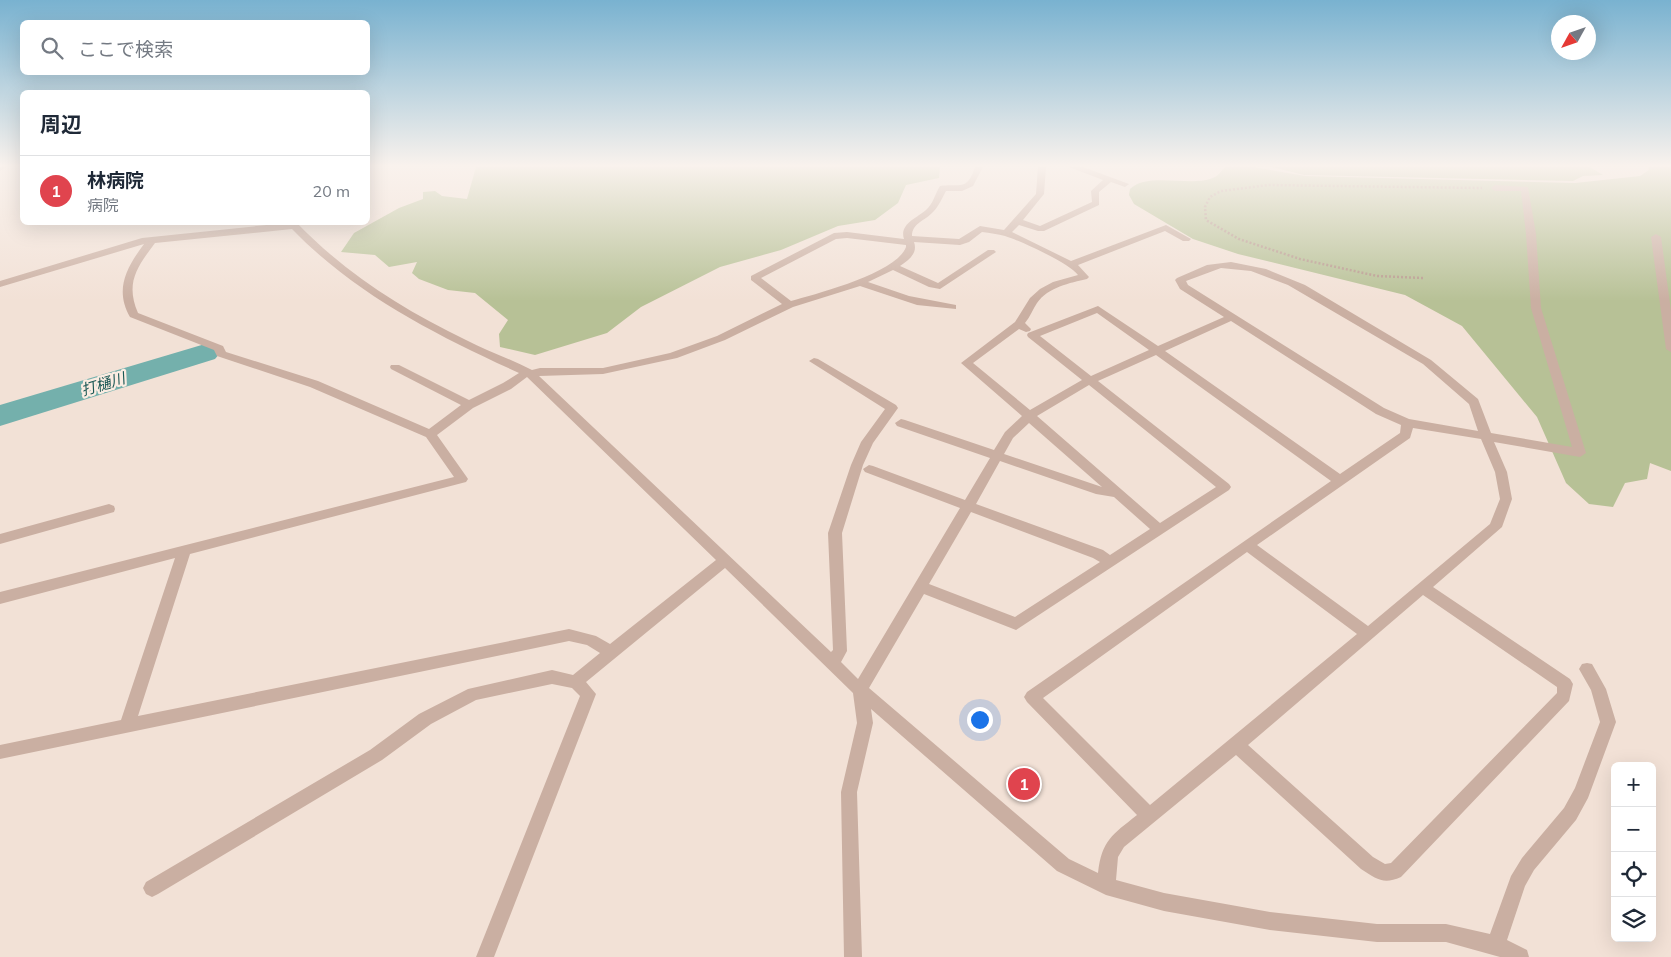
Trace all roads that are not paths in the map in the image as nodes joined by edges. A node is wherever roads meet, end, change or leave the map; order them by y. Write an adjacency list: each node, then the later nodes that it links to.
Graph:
1 (929, 212): 12 (street)
2 (1025, 212): 5 (street)
3 (1078, 212): 5 (street)
4 (1528, 212): 34 (street)
5 (1017, 221): 8 (street)
6 (284, 225): 11 (street)
7 (293, 225): 27 (street)
8 (1006, 233): 12 (street); 14 (street)
9 (1656, 237): 23 (street)
10 (1186, 239): 14 (street)
11 (151, 241): 17 (street); 33 (street)
12 (910, 241): 15 (street); 18 (street)
13 (992, 252): 15 (street)
14 (1071, 264): 21 (street)
15 (893, 266): 16 (street)
16 (861, 283): 18 (street); 19 (street)
17 (0, 284)
18 (789, 305): 27 (street)
19 (952, 307)
20 (1232, 317): 24 (street); 32 (street); 34 (street)
21 (1019, 324): 22 (street); 30 (street)
22 (1032, 335): 24 (street); 28 (street)
23 (1671, 349)
24 (1156, 352): 28 (street); 37 (street)
25 (814, 361): 52 (street)
26 (395, 367): 29 (street)
27 (529, 373): 29 (street); 45 (street)
28 (1090, 381): 30 (street); 41 (street)
29 (469, 405): 33 (street)
30 (1029, 416): 35 (street); 38 (street)
31 (901, 423): 35 (street)
32 (1408, 423): 34 (street); 37 (street)
33 (430, 434): 44 (street)
34 (1486, 436): 48 (street)
35 (997, 455): 38 (street); 39 (street)
36 (869, 469): 39 (street)
37 (1340, 480): 43 (street)
38 (1117, 493): 41 (street)
39 (967, 506): 46 (street); 47 (street)
40 (109, 509): 42 (street)
41 (1158, 530): 46 (street)
42 (0, 538)
43 (1247, 545): 50 (street); 59 (street)
44 (184, 552): 49 (street); 56 (street)
45 (726, 560): 51 (street); 52 (street)
46 (1110, 562): 47 (street)
47 (921, 587): 55 (street)
48 (1423, 588): 50 (street); 57 (street)
49 (0, 598)
50 (1368, 634): 57 (street)
51 (611, 652): 54 (street); 56 (street)
52 (832, 663): 55 (street)
53 (1587, 668): 62 (street)
54 (576, 682): 61 (street); 63 (street)
55 (860, 690): 60 (street); 64 (street)
56 (127, 727): 58 (street)
57 (1236, 745): 59 (street)
58 (0, 752)
59 (1149, 816): 60 (street)
60 (1106, 886): 62 (street)
61 (152, 888)
62 (1496, 945): 65 (street)
63 (486, 957)
64 (853, 957)
65 (1520, 957)

